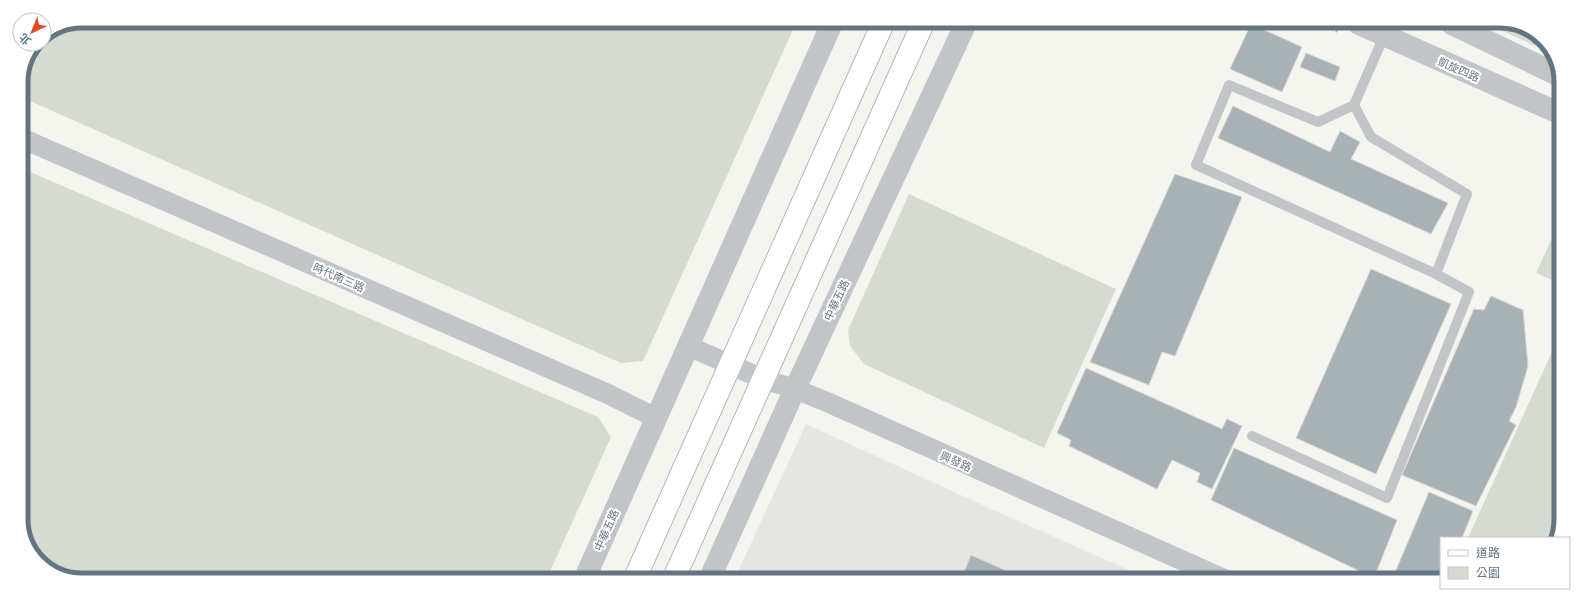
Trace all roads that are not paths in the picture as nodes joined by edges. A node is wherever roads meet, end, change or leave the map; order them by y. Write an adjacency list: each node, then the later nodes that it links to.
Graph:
1 (830, 28): 13 (street, 中華五路)
2 (881, 28): 14 (main road)
3 (921, 28): 15 (main road)
4 (964, 28): 16 (street, 中華五路)
5 (1367, 28): 7 (street, 凱旋四路)
6 (1460, 28): 8 (street)
7 (1384, 36): 9 (lane); 10 (street, 凱旋四路)
8 (1553, 73)
9 (1354, 105): 12 (lane); 12 (lane)
10 (1554, 111)
11 (28, 141): 17 (street, 時代南三路)
12 (1436, 274): 18 (lane)
13 (688, 346): 14 (street, 興發路); 17 (street, 中華五路)
14 (730, 364): 15 (street, 興發路); 20 (main road)
15 (763, 379): 16 (street, 興發路); 21 (main road)
16 (795, 389): 22 (street, 中華五路); 23 (street, 興發路)
17 (656, 418): 19 (street, 中華五路)
18 (1252, 436)
19 (586, 573)
20 (636, 573)
21 (676, 573)
22 (712, 573)
23 (1211, 573)

